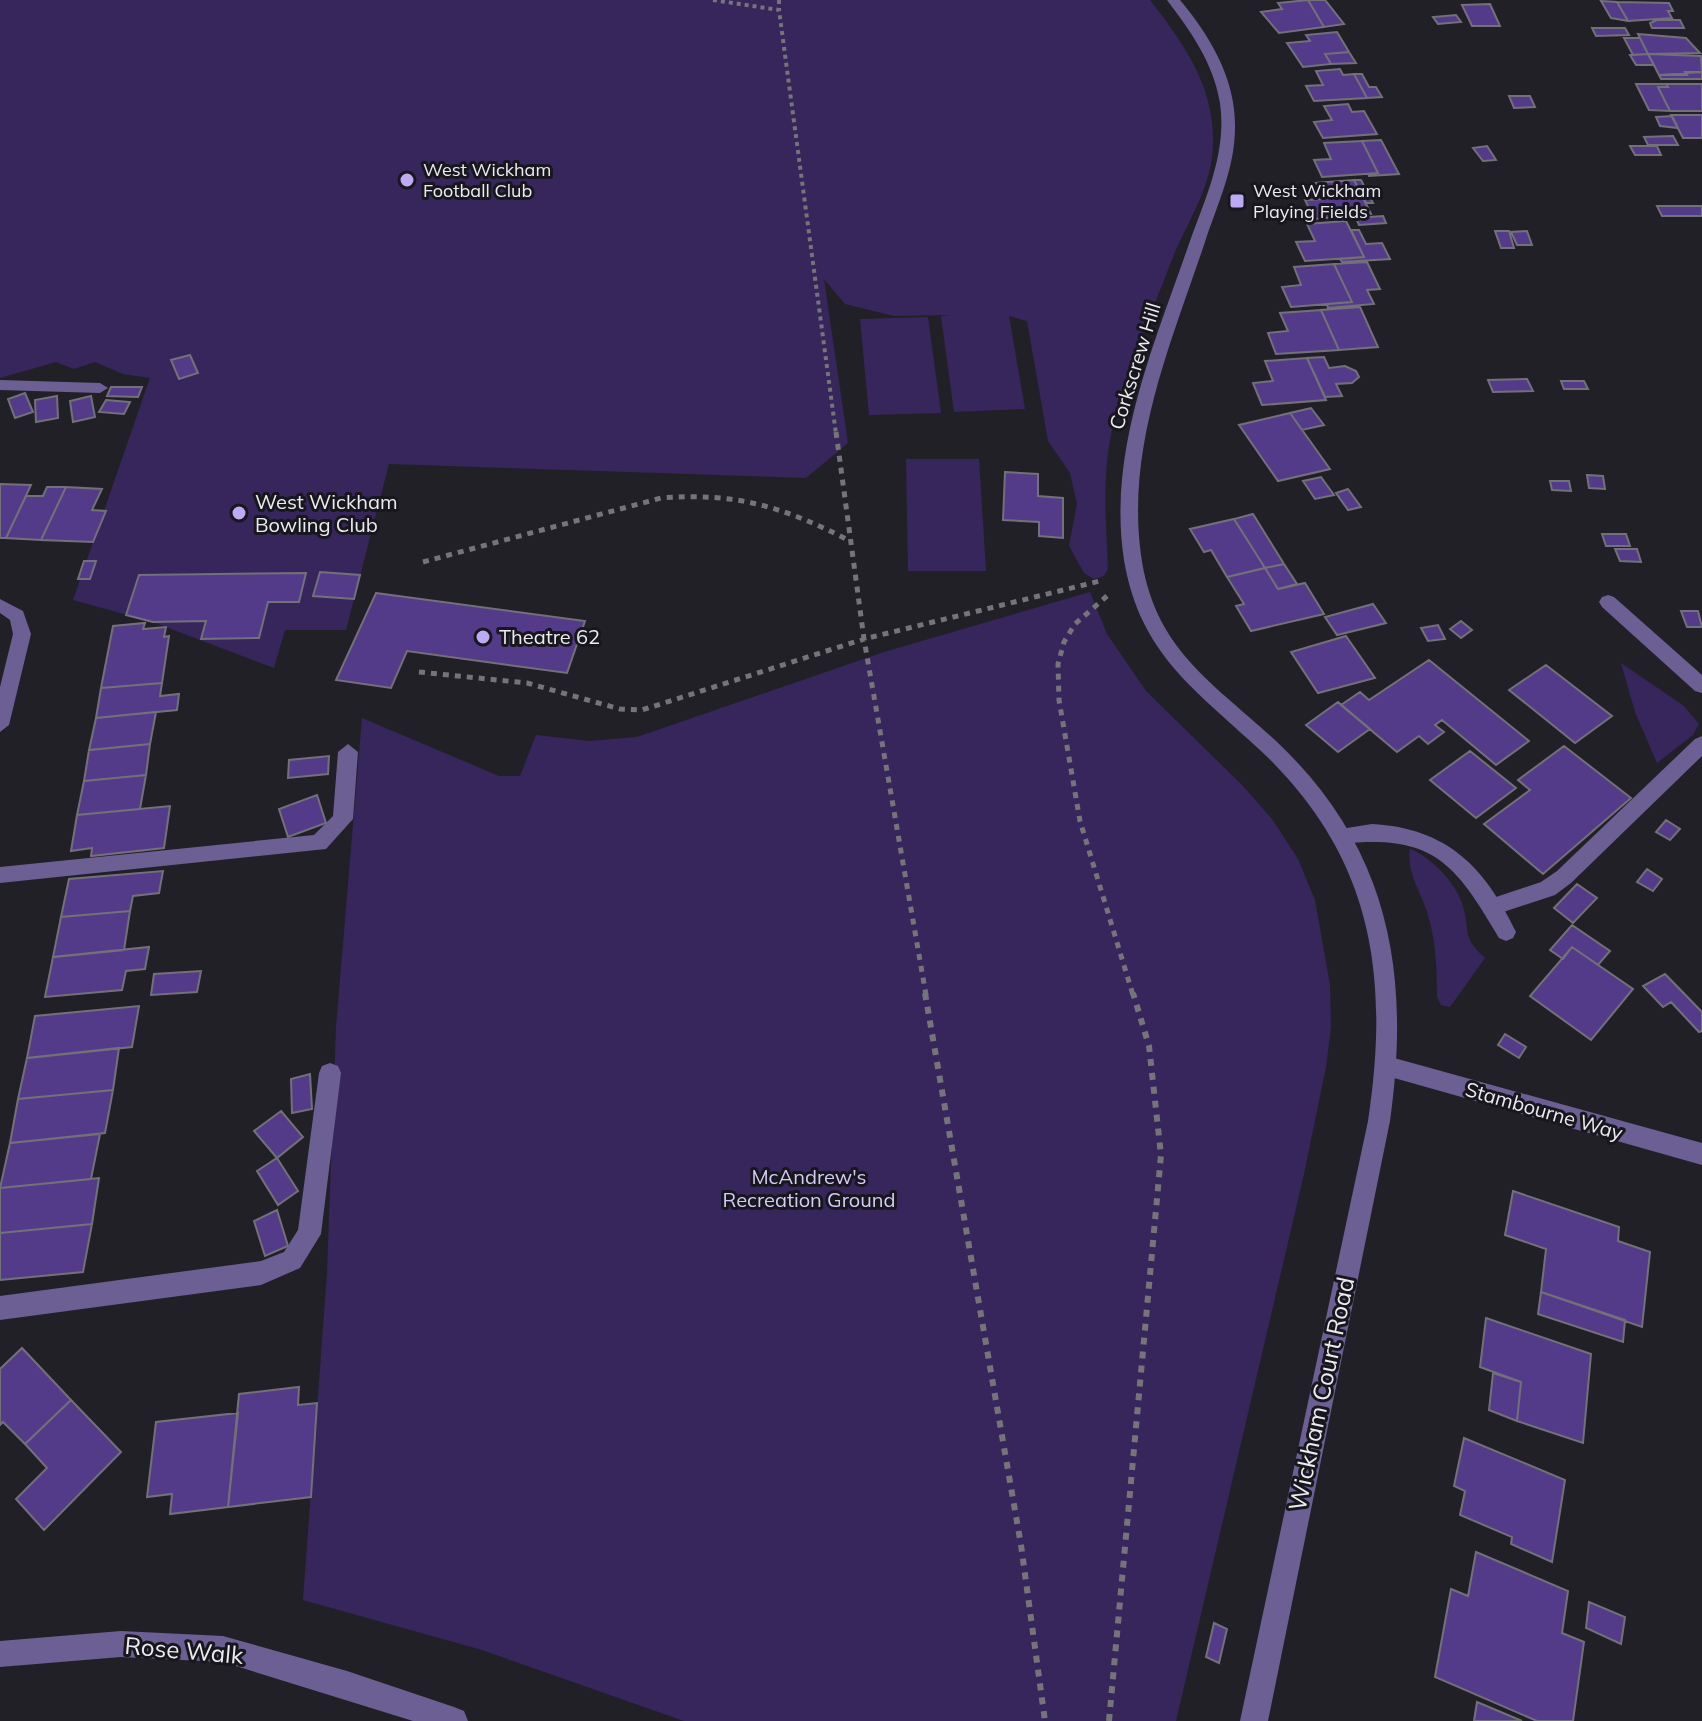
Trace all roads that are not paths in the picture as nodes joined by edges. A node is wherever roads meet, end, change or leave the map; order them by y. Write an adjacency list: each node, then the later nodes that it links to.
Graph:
1 (1173, 0): 10 (street, Corkscrew Hill)
2 (0, 385): 3 (street)
3 (100, 388)
4 (1608, 602): 6 (street)
5 (0, 606): 7 (street)
6 (1702, 686)
7 (0, 725)
8 (1702, 744): 12 (street)
9 (348, 752): 11 (street)
10 (1341, 836): 12 (street); 14 (street, Corkscrew Hill)
11 (0, 875)
12 (1491, 907): 13 (street)
13 (1506, 932)
14 (1387, 1066): 16 (street, Stambourne Way); 20 (street, Wickham Court Road)
15 (330, 1073): 17 (street)
16 (1702, 1154)
17 (0, 1308)
18 (0, 1654): 19 (street, Rose Walk)
19 (454, 1721)
20 (1254, 1721)

